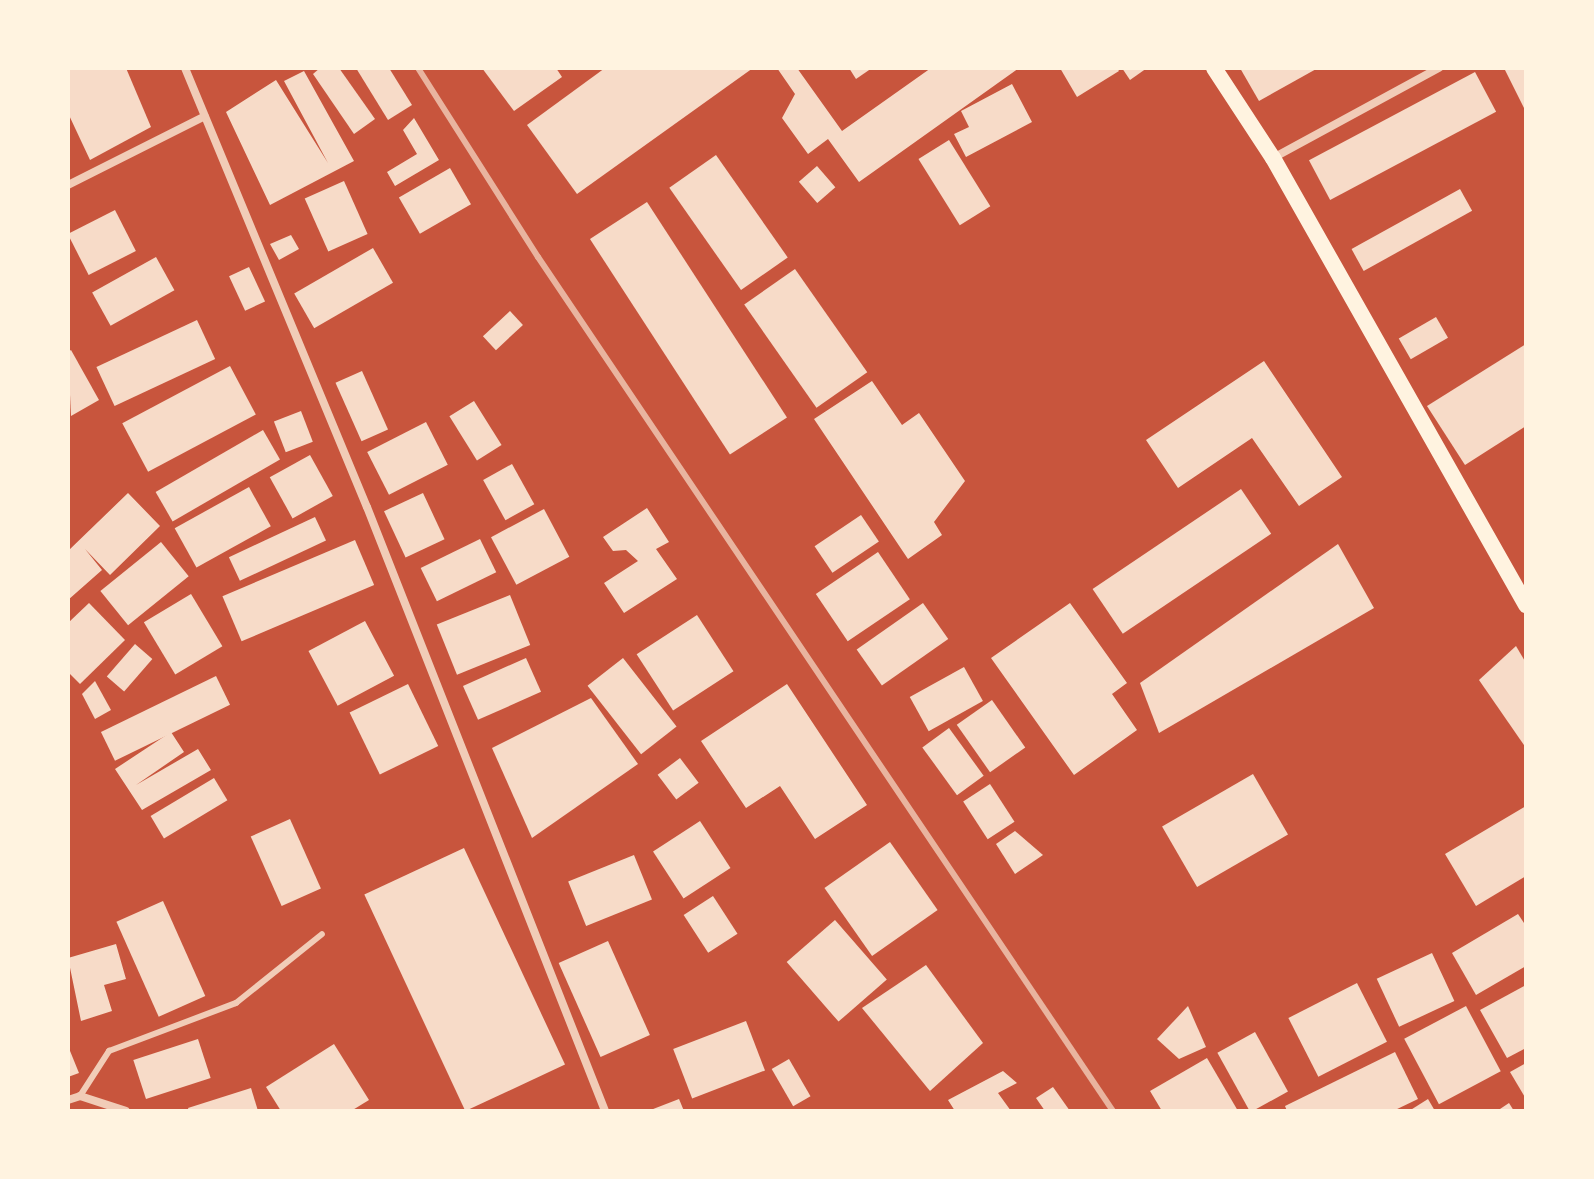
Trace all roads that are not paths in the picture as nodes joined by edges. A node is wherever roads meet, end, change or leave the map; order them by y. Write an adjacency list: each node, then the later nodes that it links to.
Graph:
1 (185, 68): 4 (street)
2 (1214, 68): 5 (main road)
3 (1439, 68): 5 (street)
4 (205, 116): 6 (street); 12 (street)
5 (1273, 158): 7 (main road)
6 (68, 185)
7 (1526, 605)
8 (322, 934): 9 (lane)
9 (80, 1096): 10 (street); 11 (street)
10 (68, 1100)
11 (126, 1111)
12 (605, 1111)

